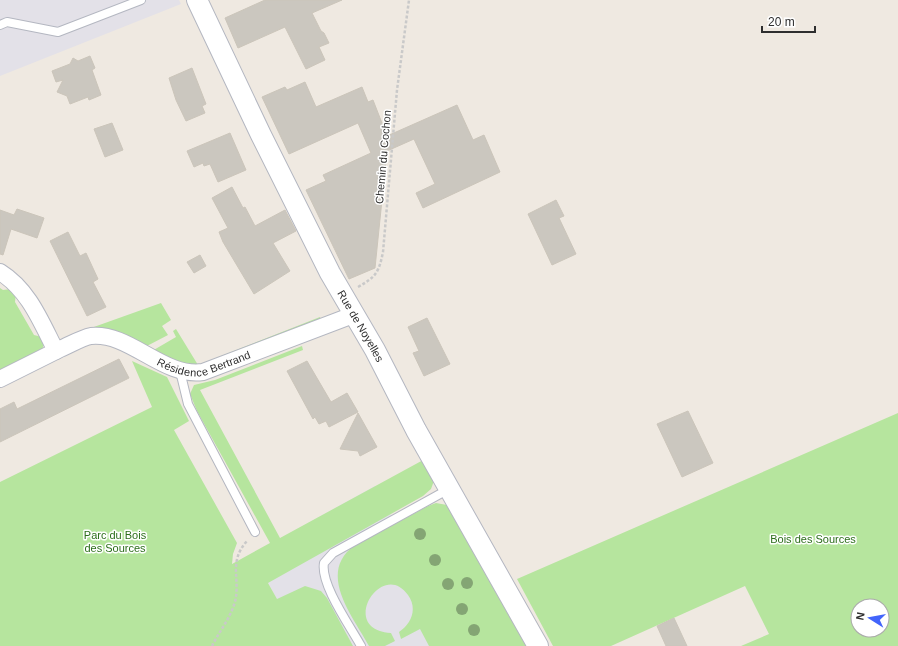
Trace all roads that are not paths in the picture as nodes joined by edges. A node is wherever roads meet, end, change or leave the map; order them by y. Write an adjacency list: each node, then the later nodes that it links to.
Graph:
1 (141, 0): 3 (lane)
2 (197, 0): 5 (street, Rue de Noyelles)
3 (0, 24)
4 (0, 272): 6 (street)
5 (353, 315): 7 (street, Résidence Bertrand); 9 (street, Rue de Noyelles)
6 (56, 351): 7 (street, Résidence Bertrand); 8 (street, Résidence Bertrand)
7 (180, 371): 10 (lane)
8 (0, 379)
9 (449, 489): 11 (lane); 12 (street, Rue de Noyelles)
10 (255, 532)
11 (361, 646)
12 (538, 646)

